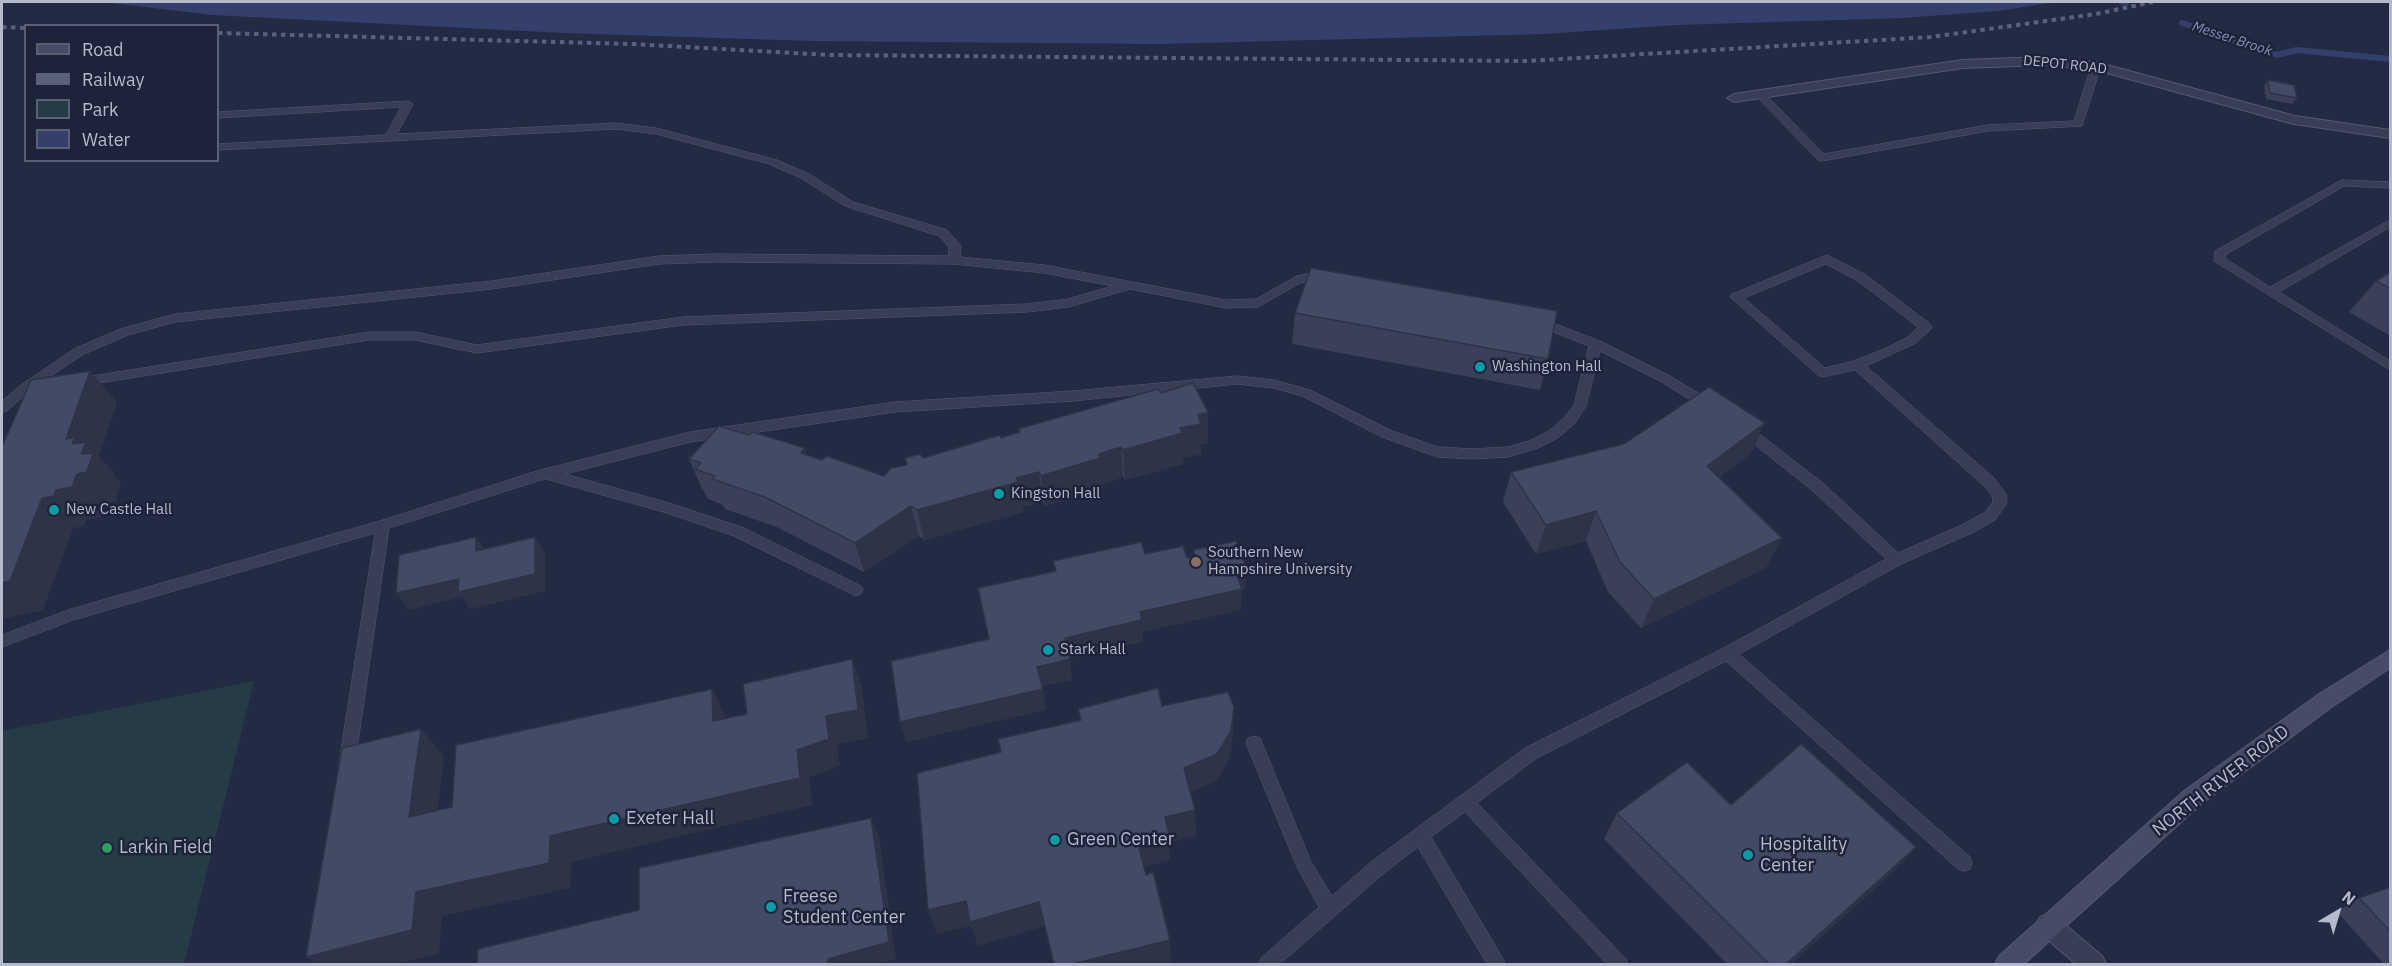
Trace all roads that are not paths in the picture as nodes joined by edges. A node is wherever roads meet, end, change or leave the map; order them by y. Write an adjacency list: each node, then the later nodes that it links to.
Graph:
1 (2096, 66): 2 (street, DEPOT ROAD); 2 (lane); 5 (street, DEPOT ROAD)
2 (1760, 94): 3 (street, DEPOT ROAD)
3 (1734, 98)
4 (219, 115): 6 (lane)
5 (2391, 134)
6 (390, 137): 7 (lane); 10 (lane)
7 (219, 147)
8 (2391, 185): 13 (lane)
9 (2391, 223): 13 (lane)
10 (954, 260): 12 (lane); 20 (lane)
11 (1336, 281): 12 (lane)
12 (1130, 285): 18 (lane)
13 (2270, 292): 17 (lane)
14 (1520, 317): 15 (lane)
15 (1596, 344): 22 (lane); 24 (lane)
16 (1857, 365): 16 (lane); 24 (lane)
17 (2391, 366)
18 (70, 383)
19 (52, 385): 20 (lane)
20 (25, 388): 21 (lane)
21 (2, 408)
22 (546, 474): 23 (lane); 25 (lane)
23 (383, 525): 26 (lane); 30 (lane)
24 (1896, 560): 27 (lane)
25 (856, 590)
26 (2, 641)
27 (1727, 653): 31 (lane); 33 (lane)
28 (2391, 658): 35 (street, NORTH RIVER ROAD)
29 (1254, 743): 34 (lane)
30 (345, 779)
31 (1466, 802): 32 (lane); 38 (lane)
32 (1421, 836): 34 (lane); 37 (lane)
33 (1964, 863)
34 (1331, 910): 36 (lane)
35 (2048, 925): 39 (street, NORTH RIVER ROAD); 40 (street)
36 (1267, 964)
37 (1497, 964)
38 (1619, 964)
39 (2007, 964)
40 (2094, 964)

